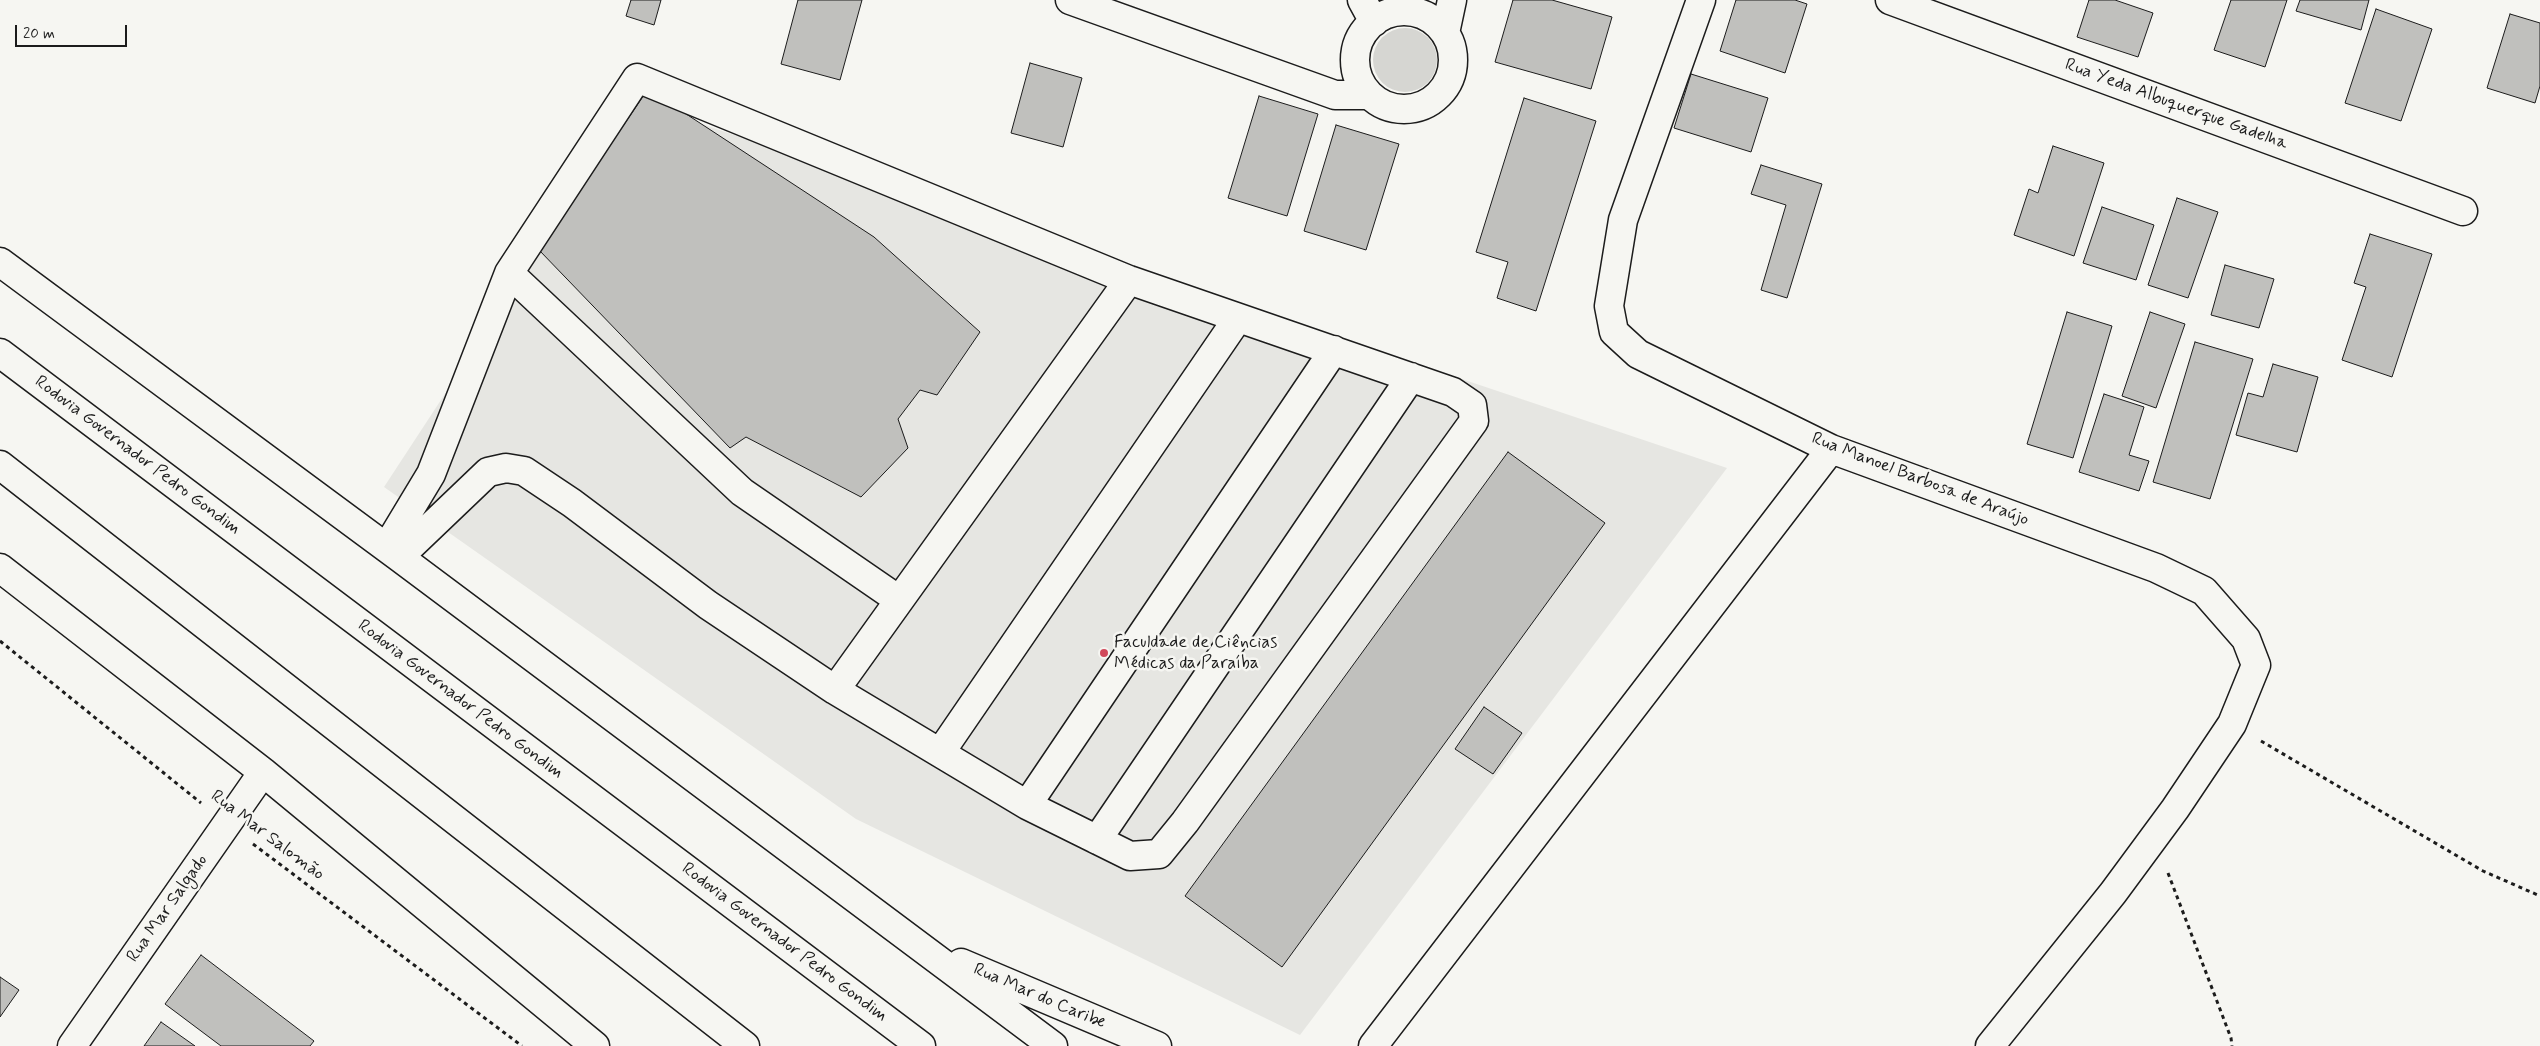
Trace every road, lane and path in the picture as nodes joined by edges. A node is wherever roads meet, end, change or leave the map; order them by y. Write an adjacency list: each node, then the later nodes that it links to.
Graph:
1 (1070, 0): 9 (main road)
2 (1452, 0): 7 (main road)
3 (1701, 0): 19 (main road, Rua Manoel Barbosa de Araújo)
4 (1890, 0): 11 (main road, Rua Yeda Albuquerque Gadelha)
5 (1426, 7): 6 (main road); 7 (main road)
6 (1368, 11): 8 (main road)
7 (1445, 33): 10 (main road)
8 (1356, 66): 9 (main road); 10 (main road)
9 (1301, 83): 10 (main road)
10 (1369, 95)
11 (2463, 211)
12 (0, 262): 21 (main road)
13 (509, 272): 14 (main road); 21 (main road); 23 (main road)
14 (1129, 280): 15 (main road); 23 (main road)
15 (1238, 318): 16 (main road); 27 (main road)
16 (1334, 350): 18 (main road); 29 (main road)
17 (0, 353): 39 (main road, Rodovia Governador Pedro Gondim)
18 (1411, 377): 32 (main road); 32 (main road)
19 (1831, 449): 26 (main road, Rua Manoel Barbosa de Araújo); 42 (main road)
20 (0, 466): 38 (main road)
21 (393, 552): 25 (main road); 34 (main road)
22 (0, 568): 28 (main road)
23 (899, 600): 25 (main road)
24 (0, 641): 30 (path, Rua Mar Salomão)
25 (835, 690): 27 (main road)
26 (2232, 724): 31 (main road); 33 (path)
27 (940, 753): 29 (main road)
28 (263, 772): 30 (main road, Rua Mar Salgado); 37 (main road)
29 (1027, 805): 32 (main road)
30 (228, 825): 35 (main road, Rua Mar Salgado); 36 (path, Rua Mar Salomão)
31 (2154, 837): 43 (main road); 44 (path)
32 (1097, 840)
33 (2540, 896)
34 (922, 947): 40 (main road); 41 (main road, Rua Mar do Caribe)
35 (72, 1046)
36 (522, 1046)
37 (595, 1046)
38 (745, 1046)
39 (921, 1046)
40 (1053, 1046)
41 (1156, 1046)
42 (1373, 1046)
43 (1990, 1046)
44 (2232, 1046)

